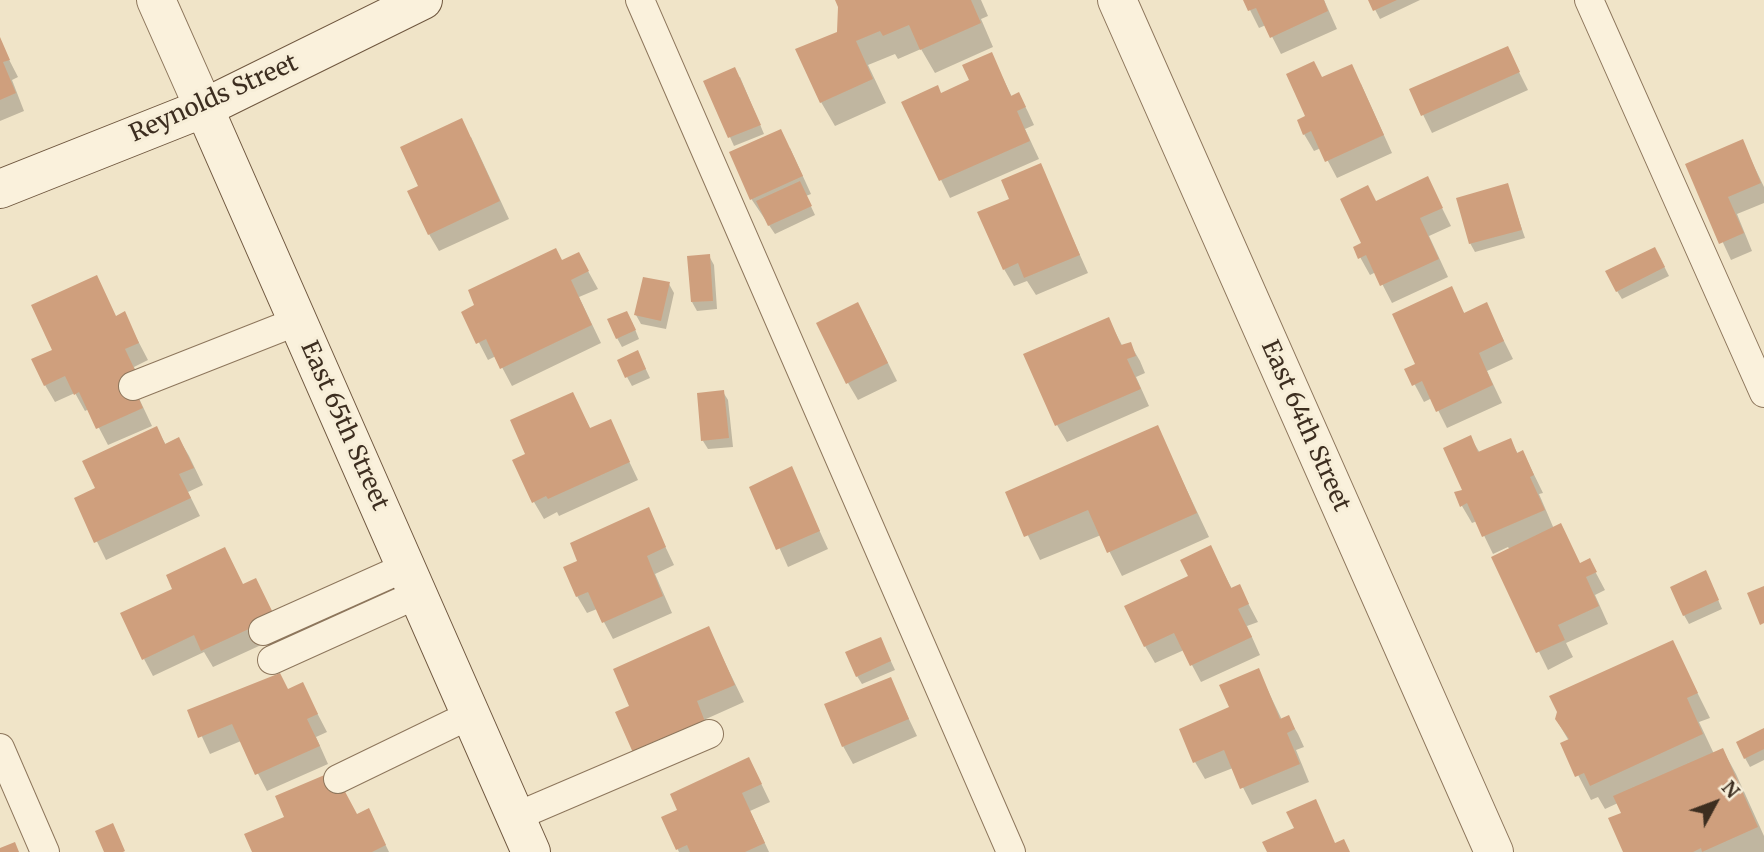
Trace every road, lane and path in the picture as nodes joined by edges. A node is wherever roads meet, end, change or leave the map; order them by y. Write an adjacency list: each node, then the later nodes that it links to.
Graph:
1 (156, 0): 6 (street, East 65th Street)
2 (423, 0): 6 (street, Reynolds Street)
3 (640, 0): 21 (lane)
4 (1117, 0): 22 (street, East 64th Street)
5 (1589, 0): 10 (lane)
6 (204, 108): 7 (street, Reynolds Street); 8 (street, East 65th Street)
7 (0, 189)
8 (298, 321): 9 (lane); 11 (street, East 65th Street)
9 (133, 386)
10 (1764, 393)
11 (412, 581): 12 (lane); 13 (lane); 14 (street, East 65th Street)
12 (263, 631)
13 (272, 660)
14 (470, 715): 17 (lane); 18 (street, East 65th Street)
15 (709, 734): 18 (lane)
16 (0, 748): 19 (lane)
17 (338, 779)
18 (516, 817): 20 (street, East 65th Street)
19 (45, 852)
20 (531, 852)
21 (1011, 852)
22 (1494, 852)

